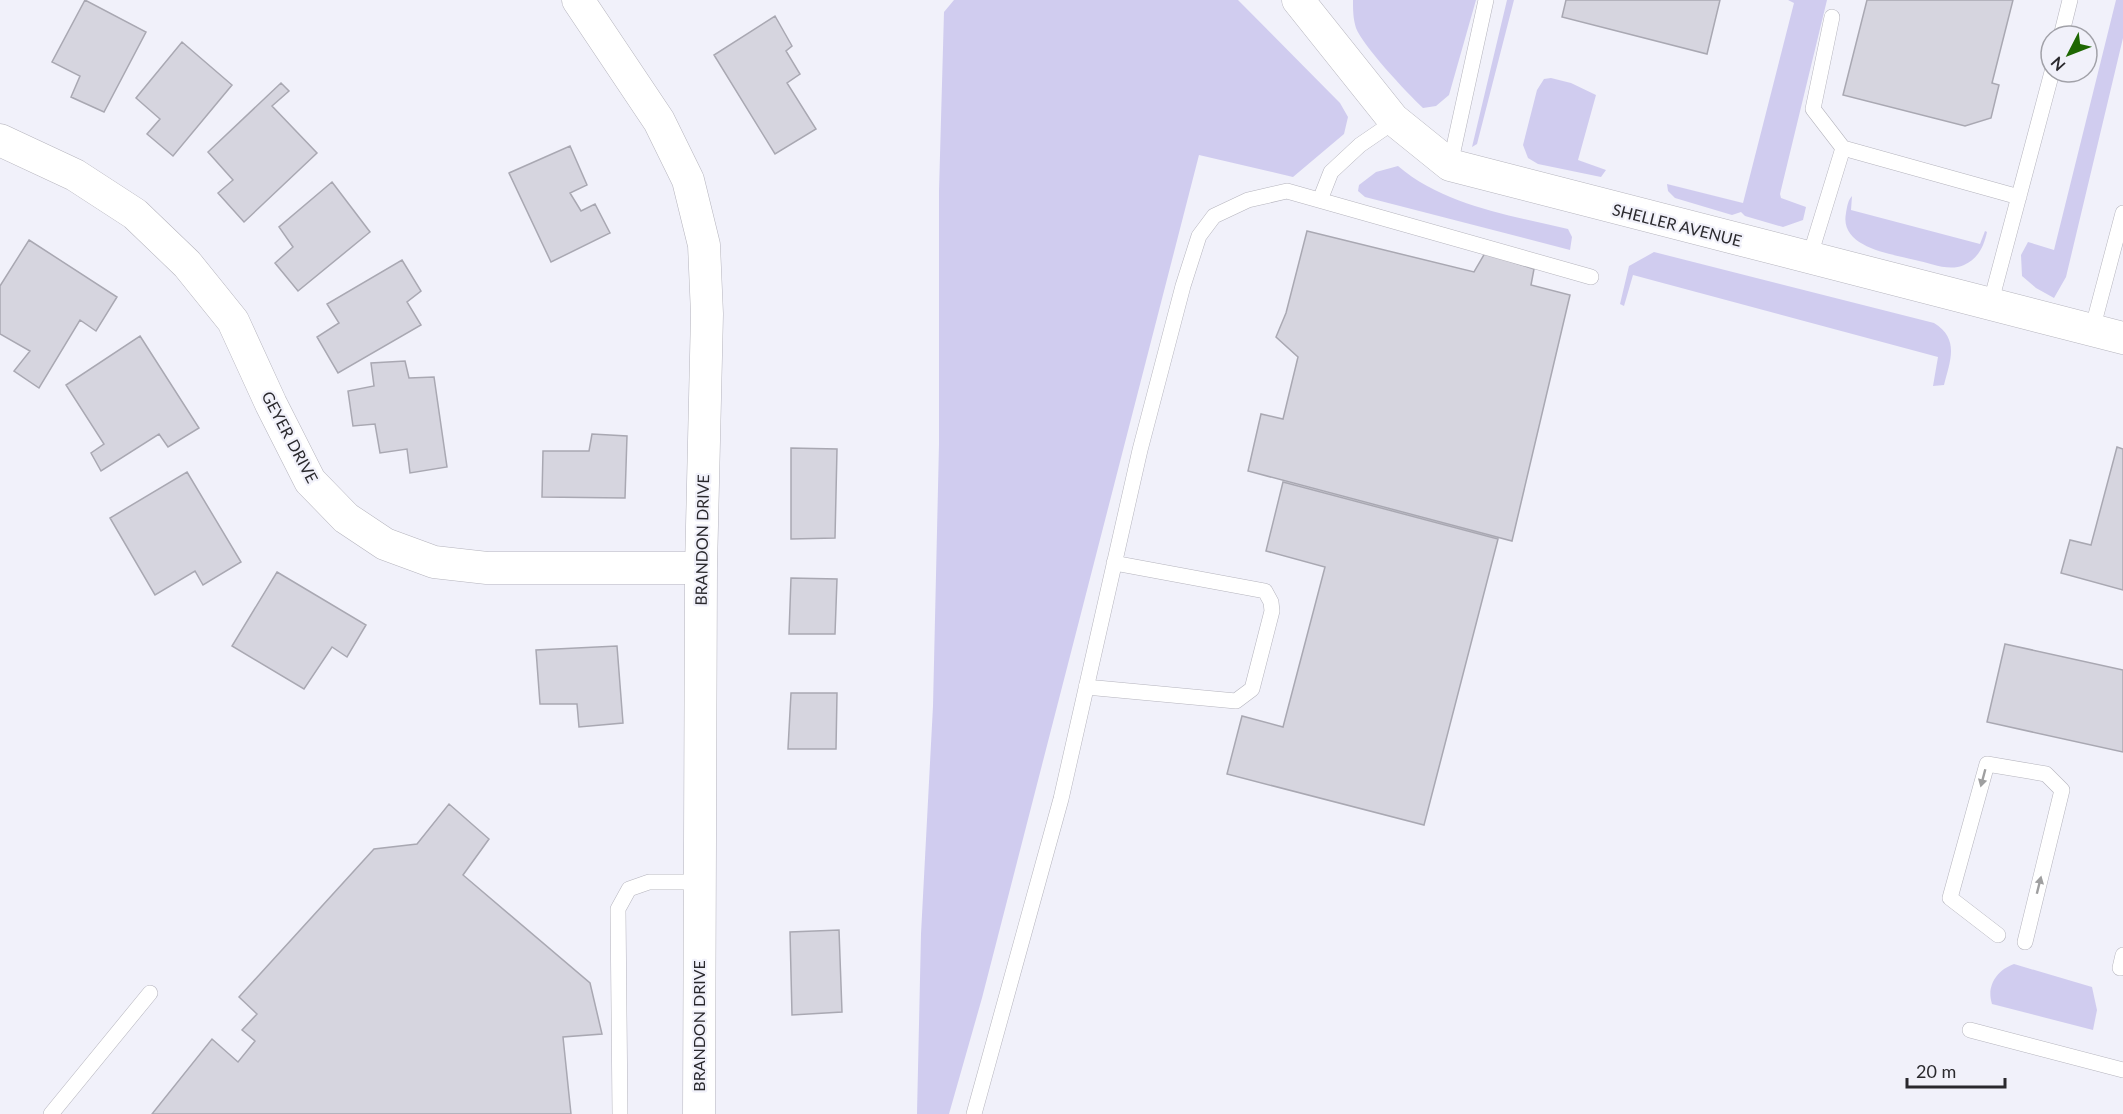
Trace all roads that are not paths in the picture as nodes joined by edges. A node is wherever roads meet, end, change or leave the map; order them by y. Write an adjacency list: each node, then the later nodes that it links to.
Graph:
1 (578, 0): 22 (street, BRANDON DRIVE)
2 (1298, 0): 8 (street, SHELLER AVENUE)
3 (1486, 0): 11 (lane)
4 (2070, 0): 6 (lane)
5 (1832, 17): 10 (lane)
6 (2064, 24)
7 (2049, 84): 12 (lane)
8 (1395, 121): 11 (street, SHELLER AVENUE); 13 (lane)
9 (0, 140): 22 (street, GEYER DRIVE)
10 (1843, 148): 12 (lane); 16 (lane)
11 (1450, 165): 16 (street, SHELLER AVENUE)
12 (2019, 197): 18 (lane)
13 (1320, 200): 17 (lane); 21 (lane)
14 (2123, 213): 15 (lane)
15 (2117, 256): 19 (lane)
16 (1809, 259): 18 (street, SHELLER AVENUE)
17 (1591, 277)
18 (1990, 305): 19 (street, SHELLER AVENUE)
19 (2092, 330): 20 (street, SHELLER AVENUE)
20 (2123, 338)
21 (1114, 563): 23 (lane); 23 (lane)
22 (701, 568): 24 (street, BRANDON DRIVE)
23 (1086, 687): 33 (lane)
24 (700, 882): 31 (lane); 32 (street, BRANDON DRIVE)
25 (1998, 935): 26 (lane, one-way to 25)
26 (2025, 942)
27 (150, 993): 30 (lane)
28 (1970, 1030): 29 (lane)
29 (2123, 1070)
30 (51, 1114)
31 (620, 1114)
32 (699, 1114)
33 (974, 1114)

